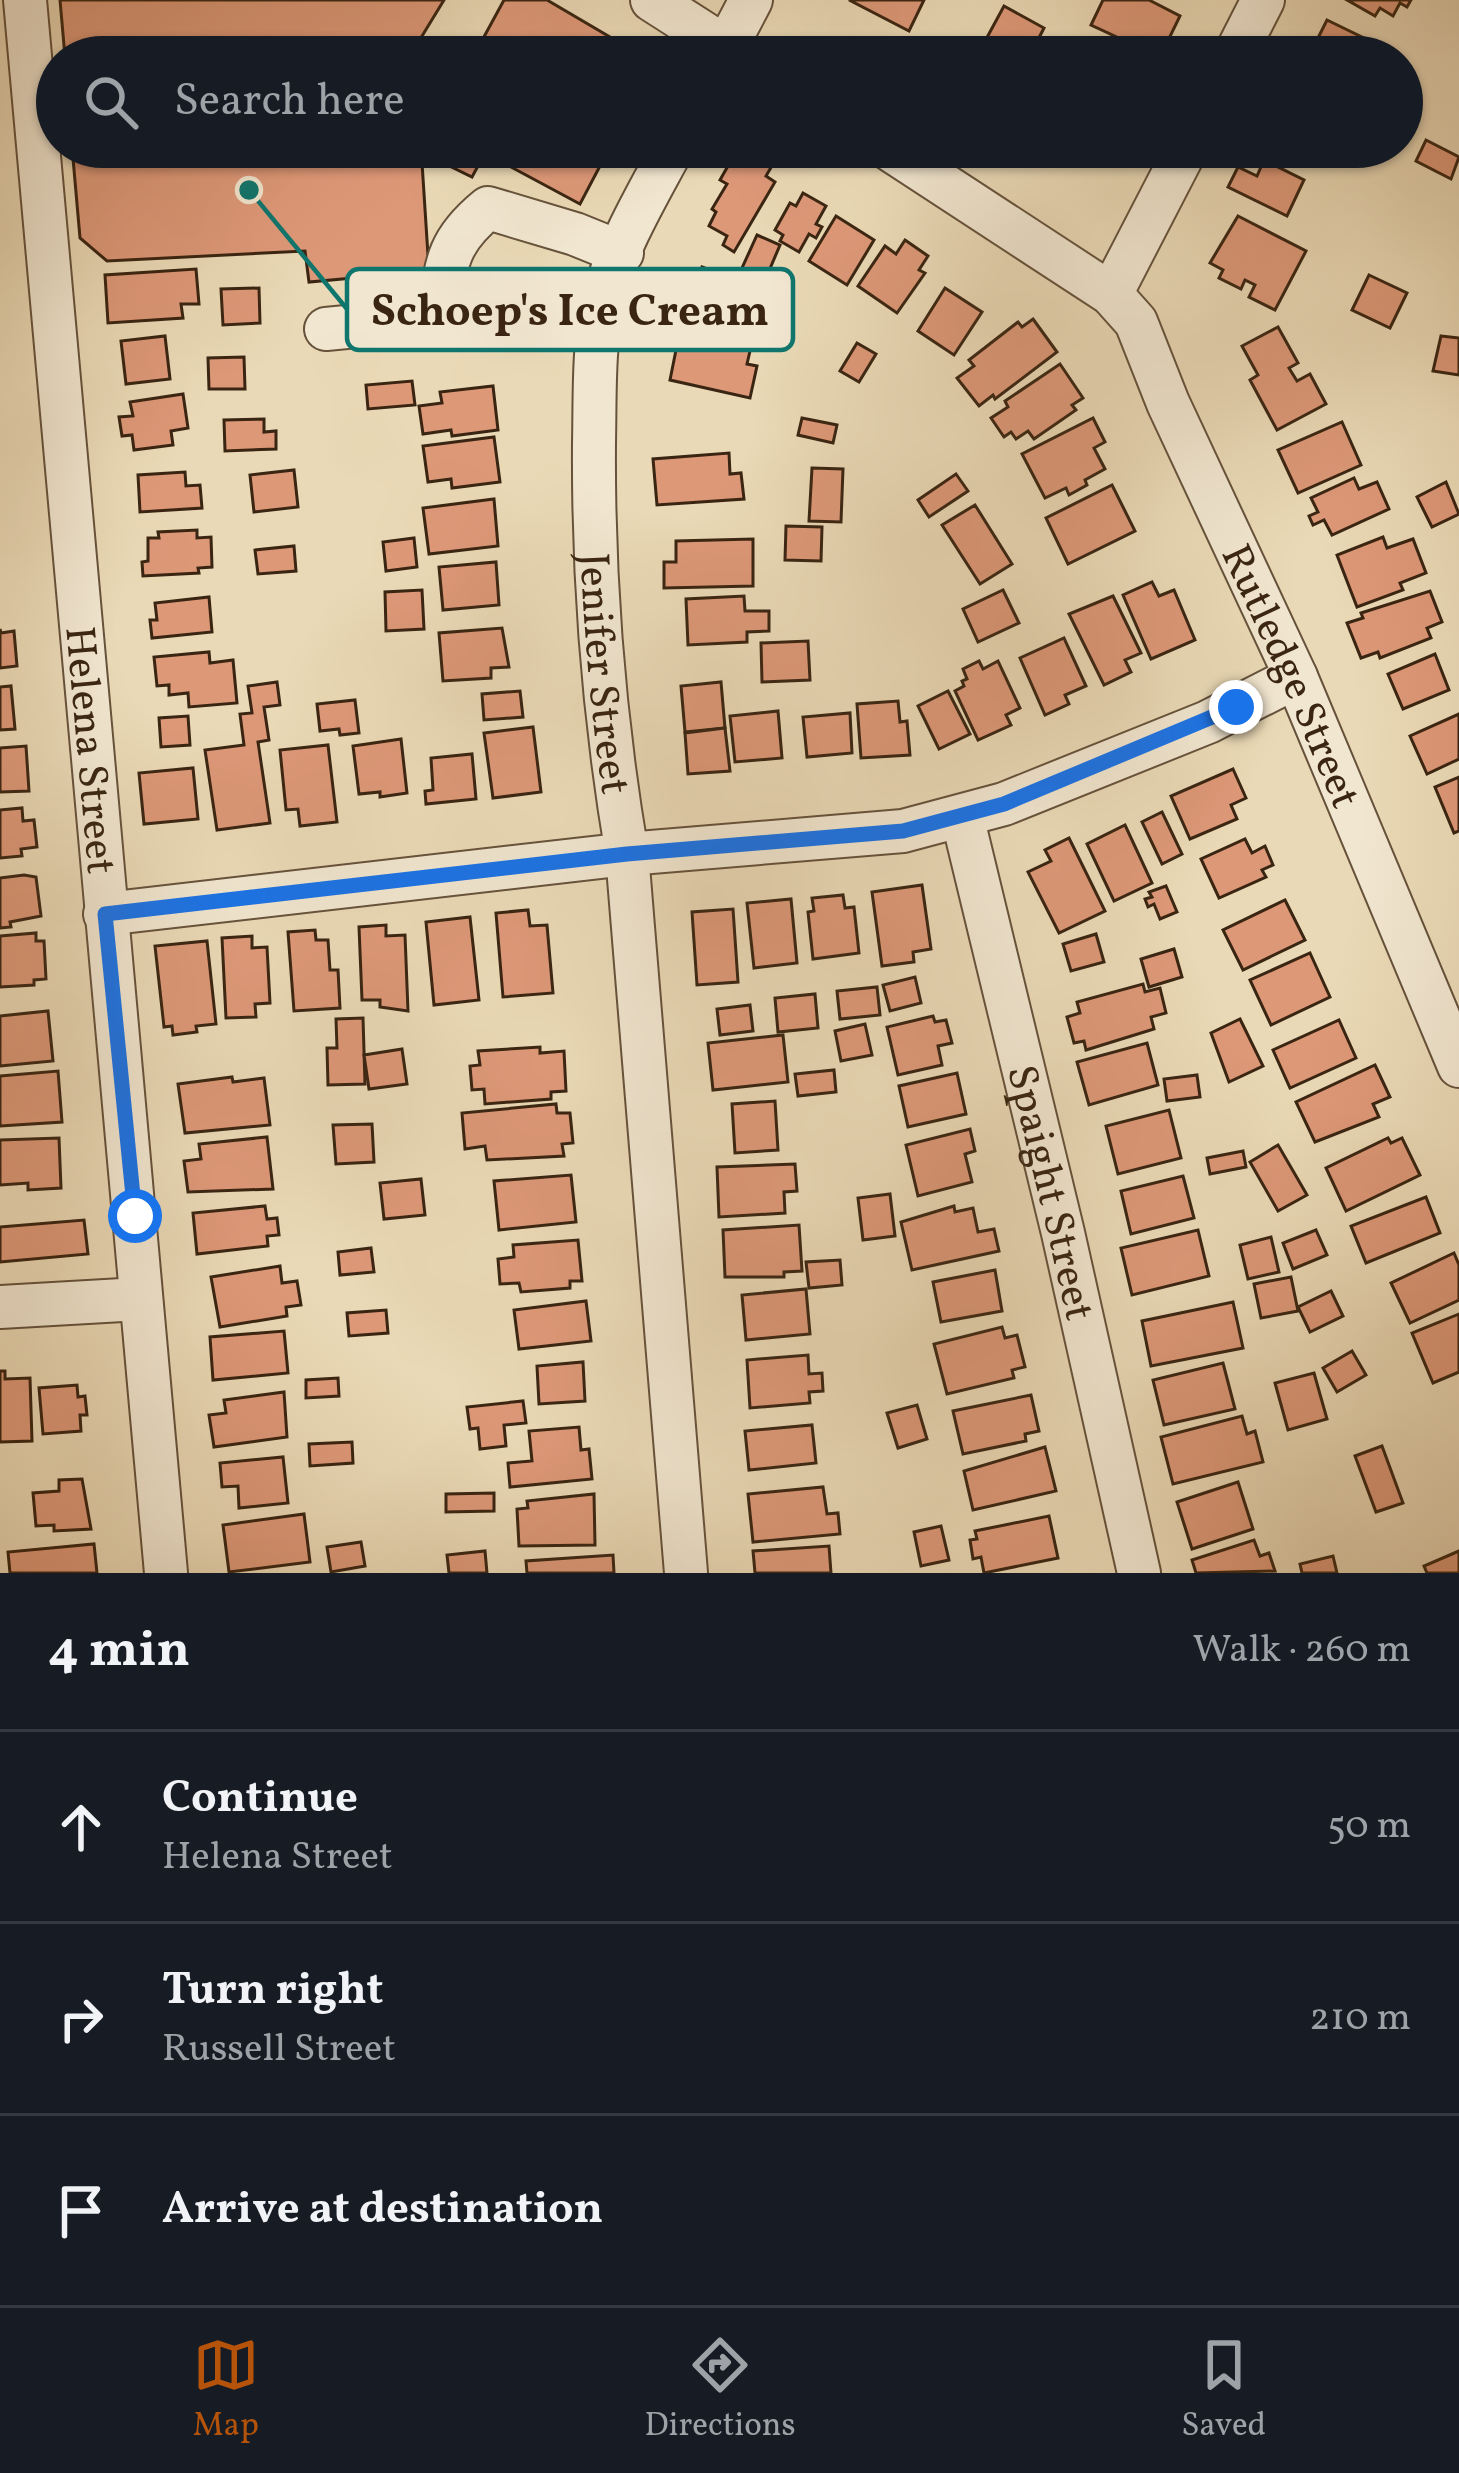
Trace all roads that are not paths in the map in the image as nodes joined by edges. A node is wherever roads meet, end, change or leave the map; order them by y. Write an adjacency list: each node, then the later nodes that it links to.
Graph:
1 (25, 0): 8 (street, Helena Street)
2 (652, 0): 5 (street)
3 (751, 0): 6 (street)
4 (1263, 0): 7 (street)
5 (703, 36)
6 (736, 36)
7 (1245, 36)
8 (36, 126)
9 (40, 168): 21 (street, Helena Street)
10 (662, 168): 13 (street, Jenifer Street)
11 (918, 168): 14 (street)
12 (1176, 168): 14 (street)
13 (622, 253): 15 (street); 17 (street, Jenifer Street)
14 (1111, 294): 18 (street, Rutledge Street)
15 (439, 318): 16 (street); 17 (street)
16 (326, 329)
17 (600, 334): 20 (street, Jenifer Street)
18 (1296, 676): 19 (street); 22 (street, Rutledge Street)
19 (962, 816): 20 (street); 27 (street, Spaight Street)
20 (627, 854): 21 (street); 26 (street, Jenifer Street)
21 (105, 914): 23 (street, Helena Street)
22 (1459, 1066)
23 (140, 1299): 24 (street); 25 (street, Helena Street)
24 (0, 1307)
25 (166, 1573)
26 (686, 1573)
27 (1138, 1573)

